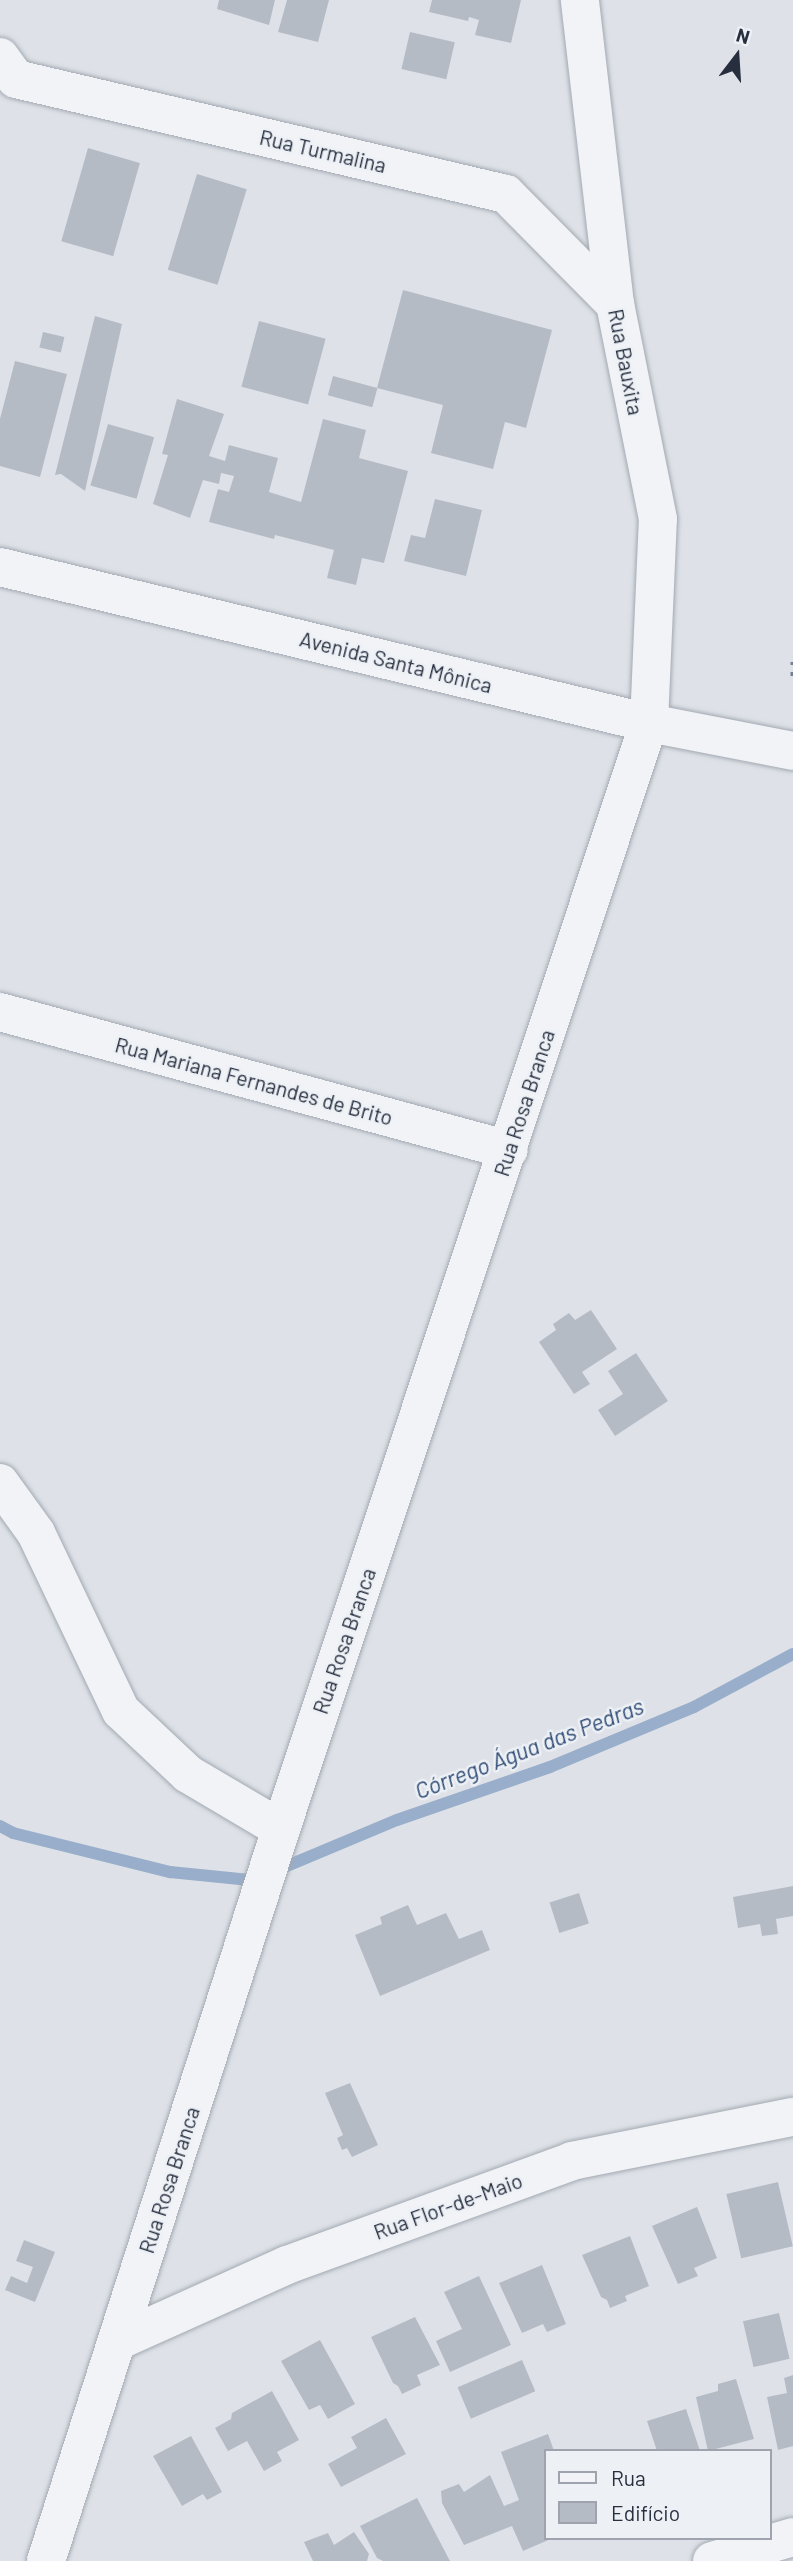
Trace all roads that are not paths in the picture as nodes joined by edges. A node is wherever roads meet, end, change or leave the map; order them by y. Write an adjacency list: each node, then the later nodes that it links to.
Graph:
1 (580, 0): 3 (street, Rua Bauxita)
2 (0, 57): 3 (street, Rua Turmalina)
3 (614, 304): 5 (street, Rua Bauxita)
4 (0, 567): 5 (street, Avenida Santa Mônica)
5 (649, 723): 6 (street, Avenida Santa Mônica); 8 (street, Rua Rosa Branca)
6 (793, 751)
7 (0, 1012): 8 (street, Rua Mariana Fernandes de Brito)
8 (509, 1150): 10 (street, Rua Rosa Branca)
9 (0, 1483): 10 (street)
10 (281, 1829): 12 (street, Rua Rosa Branca)
11 (793, 2117): 12 (street, Rua Flor-de-Maio)
12 (118, 2341): 14 (street, Rua Rosa Branca)
13 (793, 2538): 15 (street)
14 (46, 2561)
15 (712, 2561)

